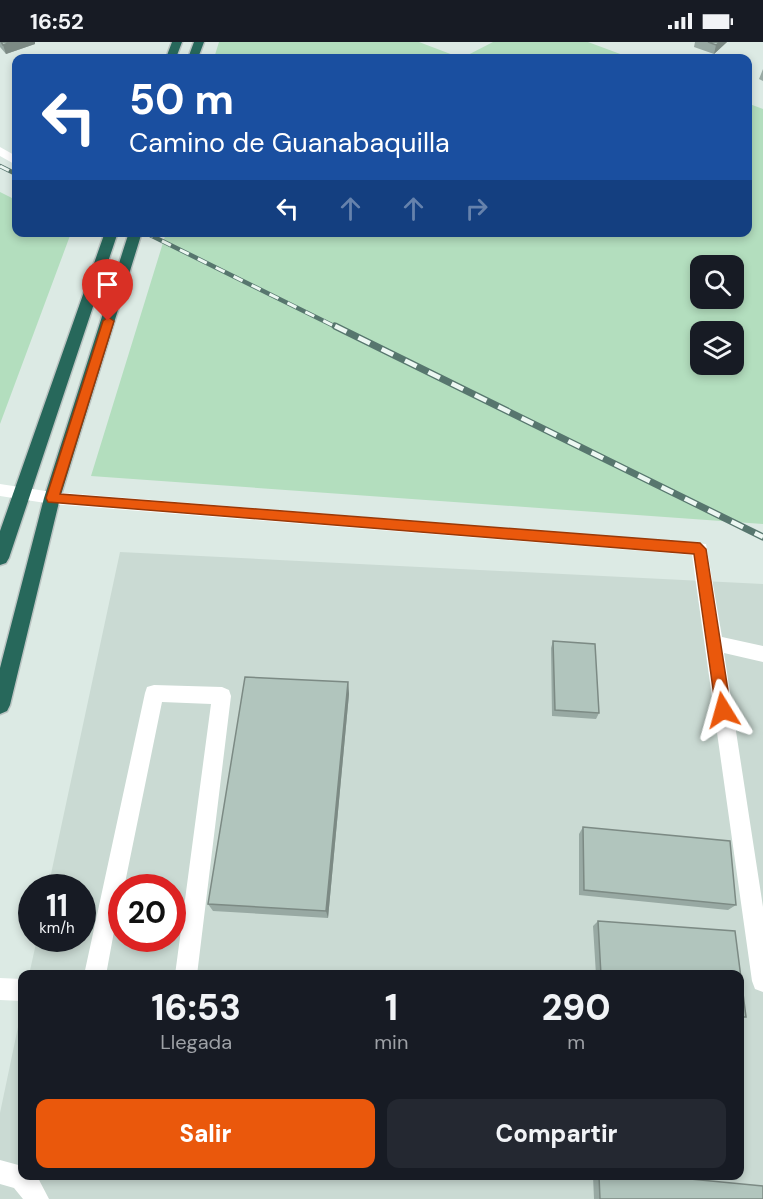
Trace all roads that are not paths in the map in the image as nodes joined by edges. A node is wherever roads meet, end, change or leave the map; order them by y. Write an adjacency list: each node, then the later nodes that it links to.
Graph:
1 (110, 237): 4 (highway)
2 (134, 237): 5 (highway)
3 (0, 490): 4 (street)
4 (20, 494): 5 (street); 6 (highway)
5 (52, 498): 7 (street); 9 (highway)
6 (0, 558)
7 (713, 643): 8 (street); 12 (street)
8 (763, 654)
9 (0, 705)
10 (96, 970): 11 (street)
11 (187, 970)
12 (763, 981)
13 (0, 989): 14 (street)
14 (18, 990)
15 (0, 1172): 16 (street)
16 (18, 1175)
17 (24, 1180): 18 (street)
18 (36, 1199)

